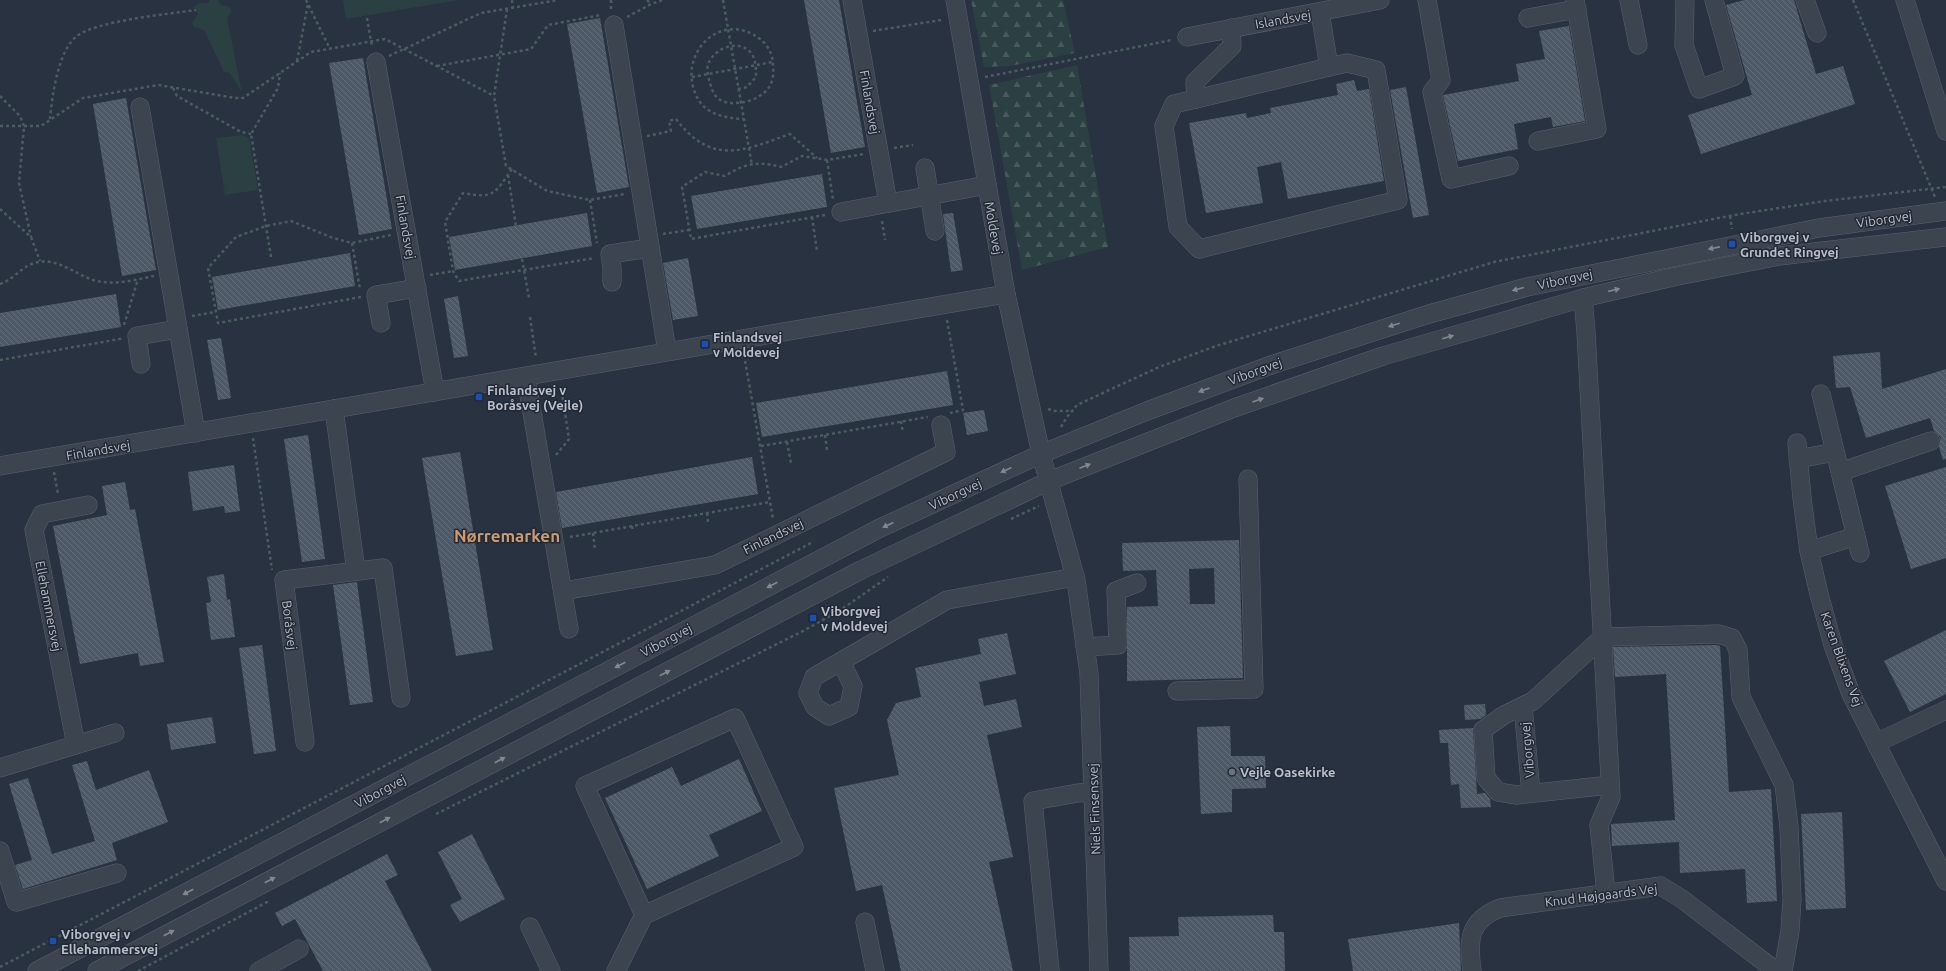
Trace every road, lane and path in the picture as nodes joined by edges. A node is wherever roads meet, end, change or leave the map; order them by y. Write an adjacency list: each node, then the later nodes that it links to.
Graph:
1 (306, 0): 17 (path)
2 (512, 0): 20 (path)
3 (558, 0): 20 (path)
4 (647, 0): 18 (path)
5 (663, 0): 18 (path)
6 (723, 0): 29 (path)
7 (852, 0): 30 (street, Finlandsvej)
8 (955, 0): 25 (street, Moldevej)
9 (1380, 0): 23 (street, Islandsvej)
10 (1427, 0): 72 (street)
11 (1629, 0): 34 (street)
12 (1685, 0): 13 (street)
13 (1714, 0)
14 (1805, 0): 31 (street)
15 (1853, 0): 78 (path)
16 (1905, 0): 49 (street)
17 (308, 4): 36 (path); 39 (path)
18 (651, 4): 27 (path)
19 (1576, 4): 26 (street); 65 (street)
20 (513, 8): 21 (path)
21 (507, 9): 37 (path); 38 (path)
22 (196, 10): 59 (path)
23 (1320, 12): 28 (street, Islandsvej); 44 (street)
24 (366, 18): 33 (path)
25 (958, 18): 30 (path); 50 (street, Moldevej)
26 (1528, 18)
27 (609, 19): 38 (path); 64 (street)
28 (1231, 28): 32 (street, Islandsvej); 55 (street)
29 (728, 29): 35 (path); 41 (path); 48 (path)
30 (858, 33): 68 (street, Finlandsvej)
31 (1817, 33)
32 (1187, 37): 50 (path)
33 (371, 42): 36 (path); 37 (path); 40 (path)
34 (1638, 45)
35 (731, 46): 43 (path); 45 (path); 47 (path)
36 (330, 49): 39 (path)
37 (404, 49): 40 (path); 42 (path)
38 (500, 55): 42 (path); 54 (path)
39 (296, 62): 46 (path)
40 (376, 62): 92 (street, Finlandsvej)
41 (773, 62): 43 (path); 56 (path)
42 (436, 66): 54 (path)
43 (755, 66): 45 (path); 52 (path)
44 (1330, 66): 55 (street); 55 (street)
45 (735, 70): 47 (path); 52 (path)
46 (280, 73): 51 (path); 63 (path)
47 (709, 74): 48 (path); 56 (path)
48 (692, 77): 58 (path)
49 (1938, 78): 62 (street)
50 (969, 80): 76 (street, Moldevej)
51 (173, 87): 59 (path); 63 (path)
52 (738, 89): 56 (path)
53 (0, 96): 61 (path)
54 (494, 96): 74 (path)
55 (1196, 99)
56 (741, 103): 58 (path)
57 (140, 107): 104 (street)
58 (744, 119): 67 (path)
59 (50, 120): 61 (path)
60 (0, 126): 61 (path)
61 (24, 126): 93 (path)
62 (1946, 131)
63 (251, 134): 88 (path)
64 (632, 138): 67 (path); 79 (street)
65 (1538, 141)
66 (914, 145): 68 (path)
67 (749, 149): 69 (path); 71 (path)
68 (879, 151): 70 (path); 82 (street, Finlandsvej)
69 (818, 158): 70 (path); 71 (path)
70 (827, 160): 85 (path)
71 (752, 165): 87 (path)
72 (1509, 166)
73 (925, 168): 80 (street)
74 (512, 169): 75 (path); 81 (path)
75 (508, 174): 89 (path); 103 (path)
76 (986, 185): 80 (street); 109 (street, Moldevej)
77 (1946, 187): 78 (path)
78 (1931, 189): 84 (path); 86 (path)
79 (640, 191): 81 (path); 97 (street)
80 (929, 196): 82 (street); 91 (street)
81 (590, 200): 96 (path)
82 (888, 203): 85 (street)
83 (0, 209): 93 (path)
84 (1943, 211): 141 (street, Viborgvej, one-way to 141)
85 (838, 213): 87 (path)
86 (1730, 216): 90 (path); 132 (path)
87 (812, 218): 98 (path)
88 (266, 226): 95 (path); 99 (path); 110 (path)
89 (516, 226)
90 (1732, 229)
91 (935, 231)
92 (407, 232): 95 (path); 108 (street, Finlandsvej)
93 (31, 237): 102 (path)
94 (1946, 237): 112 (street, Viborgvej, one-way to 94)
95 (352, 243): 110 (path)
96 (598, 246)
97 (650, 248): 106 (street); 121 (street)
98 (817, 251)
99 (271, 257)
100 (600, 257): 103 (path)
101 (522, 258): 103 (path)
102 (40, 261): 105 (path); 107 (path)
103 (525, 270): 111 (path)
104 (168, 274): 105 (path); 118 (street)
105 (138, 279): 117 (path)
106 (612, 282)
107 (0, 284)
108 (417, 288): 116 (street); 126 (street, Finlandsvej)
109 (1006, 294): 114 (street, Finlandsvej); 141 (street, Moldevej)
110 (362, 297): 113 (path)
111 (529, 298)
112 (1583, 298): 148 (street, Viborgvej, one-way to 112); 171 (street)
113 (363, 304)
114 (944, 304): 120 (street, Finlandsvej); 129 (path)
115 (530, 317): 125 (path)
116 (381, 323)
117 (123, 328)
118 (178, 329): 123 (street); 133 (street)
119 (121, 334): 122 (path)
120 (742, 338): 121 (street, Finlandsvej); 138 (path)
121 (667, 351): 124 (street, Finlandsvej)
122 (0, 360)
123 (142, 364)
124 (558, 370): 125 (street, Finlandsvej); 145 (path)
125 (532, 375): 126 (street, Finlandsvej); 145 (street)
126 (435, 392): 128 (street, Finlandsvej)
127 (1821, 394): 140 (street)
128 (334, 409): 131 (street, Finlandsvej); 164 (street)
129 (939, 418): 130 (path); 159 (street, Finlandsvej)
130 (901, 421): 134 (path); 135 (path)
131 (251, 424): 133 (street, Finlandsvej); 167 (path)
132 (1061, 427)
133 (196, 433): 142 (street, Finlandsvej)
134 (903, 433)
135 (825, 435): 137 (path); 139 (path)
136 (1931, 441): 146 (street)
137 (787, 442): 138 (path); 143 (path)
138 (761, 446): 149 (path)
139 (828, 450)
140 (1835, 452): 146 (street); 163 (street, Karen Blixens Vej)
141 (1041, 454): 148 (street, Niels Finsensvej); 197 (street, Viborgvej, one-way to 197)
142 (51, 458): 144 (street, Finlandsvej); 151 (path)
143 (791, 463)
144 (0, 466)
145 (542, 472): 160 (street)
146 (1840, 472): 163 (street)
147 (1248, 479): 174 (street)
148 (1049, 481): 166 (street, Niels Finsensvej); 198 (street, Viborgvej, one-way to 148)
149 (770, 502): 153 (path); 159 (path)
150 (88, 505): 151 (street, Ellehammersvej)
151 (61, 511): 181 (street, Ellehammersvej)
152 (1028, 511): 154 (path)
153 (707, 513): 155 (path); 156 (path)
154 (1007, 521)
155 (708, 522)
156 (632, 526): 157 (path); 158 (path)
157 (633, 532)
158 (593, 533): 160 (path); 162 (path)
159 (776, 535): 169 (street, Finlandsvej)
160 (554, 540): 169 (street)
161 (815, 542): 196 (path)
162 (595, 550)
163 (1809, 551): 180 (street, Karen Blixens Vej)
164 (356, 571): 175 (street, Boråsvej); 179 (street, Boråsvej)
165 (889, 576): 186 (path)
166 (1075, 577): 172 (street, Niels Finsensvej); 173 (street)
167 (273, 578)
168 (1137, 583): 172 (street)
169 (563, 591): 170 (street)
170 (569, 629)
171 (1603, 637): 176 (street); 183 (street); 208 (street)
172 (1085, 647): 184 (street, Niels Finsensvej)
173 (841, 662)
174 (1177, 691)
175 (401, 698)
176 (1523, 706): 185 (street, Viborgvej); 185 (street)
177 (1946, 710): 180 (street)
178 (115, 733): 181 (street)
179 (305, 742)
180 (1876, 743): 189 (street, Karen Blixens Vej)
181 (76, 745): 182 (street)
182 (0, 768)
183 (1610, 785): 185 (street); 190 (street)
184 (1093, 792): 204 (street); 205 (street, Niels Finsensvej)
185 (1531, 793)
186 (435, 814)
187 (0, 851): 188 (street)
188 (117, 873)
189 (1946, 881)
190 (1606, 893): 206 (street, Knud Højgaards Vej); 207 (street, Knud Højgaards Vej)
191 (276, 898): 199 (path)
192 (644, 915): 192 (street); 202 (street)
193 (865, 922): 203 (street)
194 (530, 927): 201 (street)
195 (299, 949): 200 (street)
196 (0, 967)
197 (37, 971)
198 (97, 971)
199 (138, 971)
200 (259, 971)
201 (551, 971)
202 (616, 971)
203 (875, 971)
204 (1050, 971)
205 (1099, 971)
206 (1472, 971)
207 (1776, 971)
208 (1783, 971)

